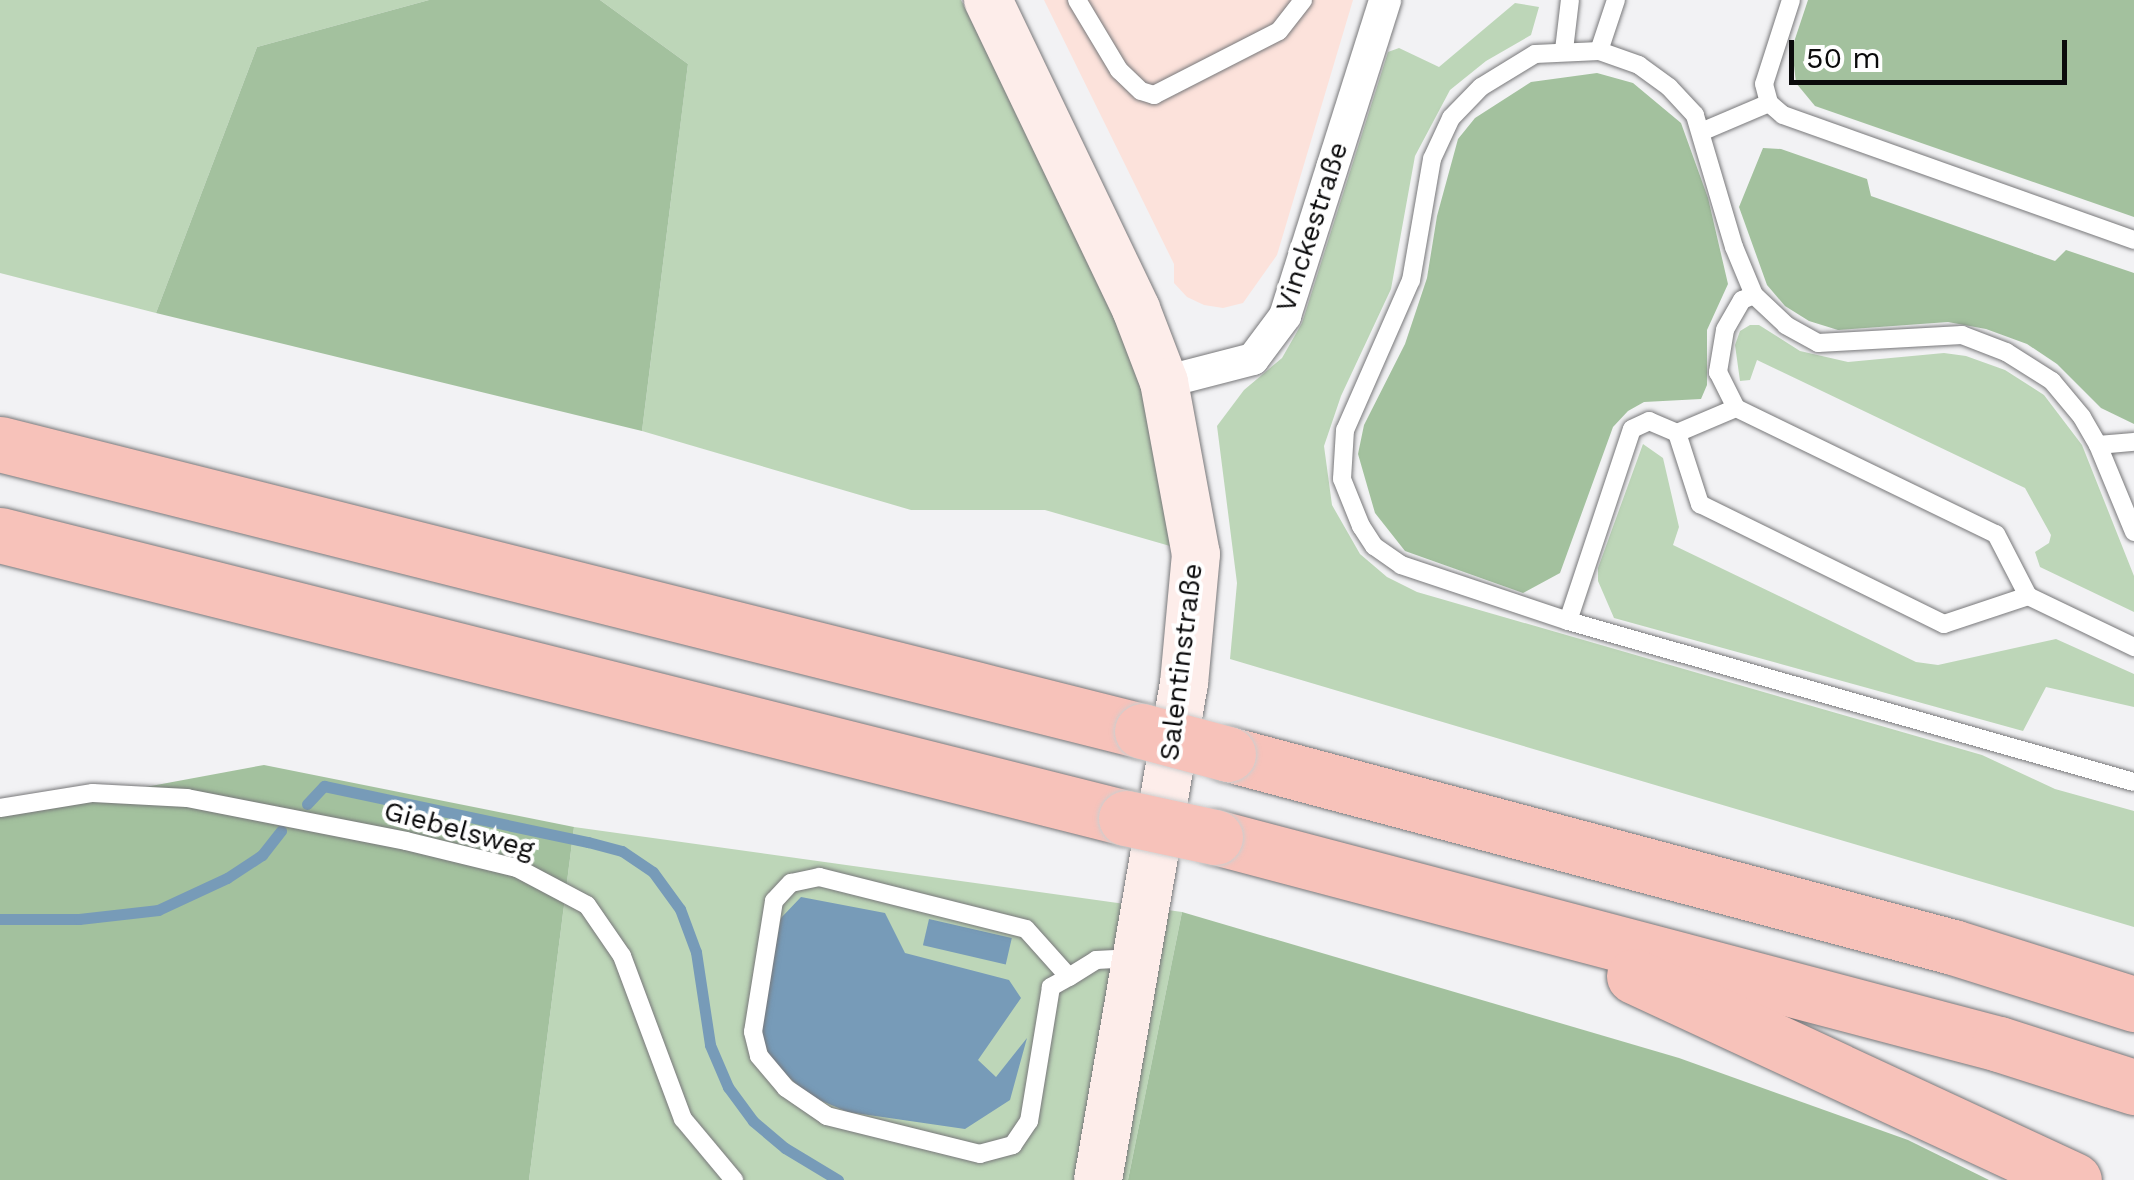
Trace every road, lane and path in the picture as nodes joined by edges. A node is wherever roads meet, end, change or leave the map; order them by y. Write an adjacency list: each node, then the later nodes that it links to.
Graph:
1 (988, 0): 14 (street, Salentinstraße)
2 (1077, 0): 3 (lane)
3 (1302, 0)
4 (1385, 0): 14 (street, Vinckestraße)
5 (1570, 0): 8 (lane)
6 (1616, 0): 9 (lane)
7 (1791, 0): 10 (lane)
8 (1564, 50): 9 (lane); 23 (lane)
9 (1599, 51): 11 (lane)
10 (1769, 103): 11 (lane); 12 (lane)
11 (1700, 132): 13 (lane)
12 (2134, 240)
13 (1754, 295): 15 (lane); 19 (lane)
14 (1164, 382): 28 (street, Salentinstraße)
15 (1736, 408): 16 (lane); 22 (lane)
16 (1677, 434): 22 (lane); 23 (lane)
17 (2134, 442): 19 (lane)
18 (0, 444): 30 (highway, bridge)
19 (2098, 446): 20 (lane)
20 (2134, 532)
21 (0, 535): 27 (highway, bridge)
22 (2028, 596): 24 (lane)
23 (1568, 621): 25 (lane)
24 (2134, 647)
25 (2134, 782)
26 (0, 808): 32 (lane, Giebelsweg)
27 (1388, 882): 31 (highway); 34 (highway)
28 (1135, 958): 29 (lane); 33 (street, Salentinstraße)
29 (1068, 977): 29 (lane)
30 (2134, 1004)
31 (2134, 1088)
32 (734, 1180)
33 (1098, 1180)
34 (2074, 1180)

